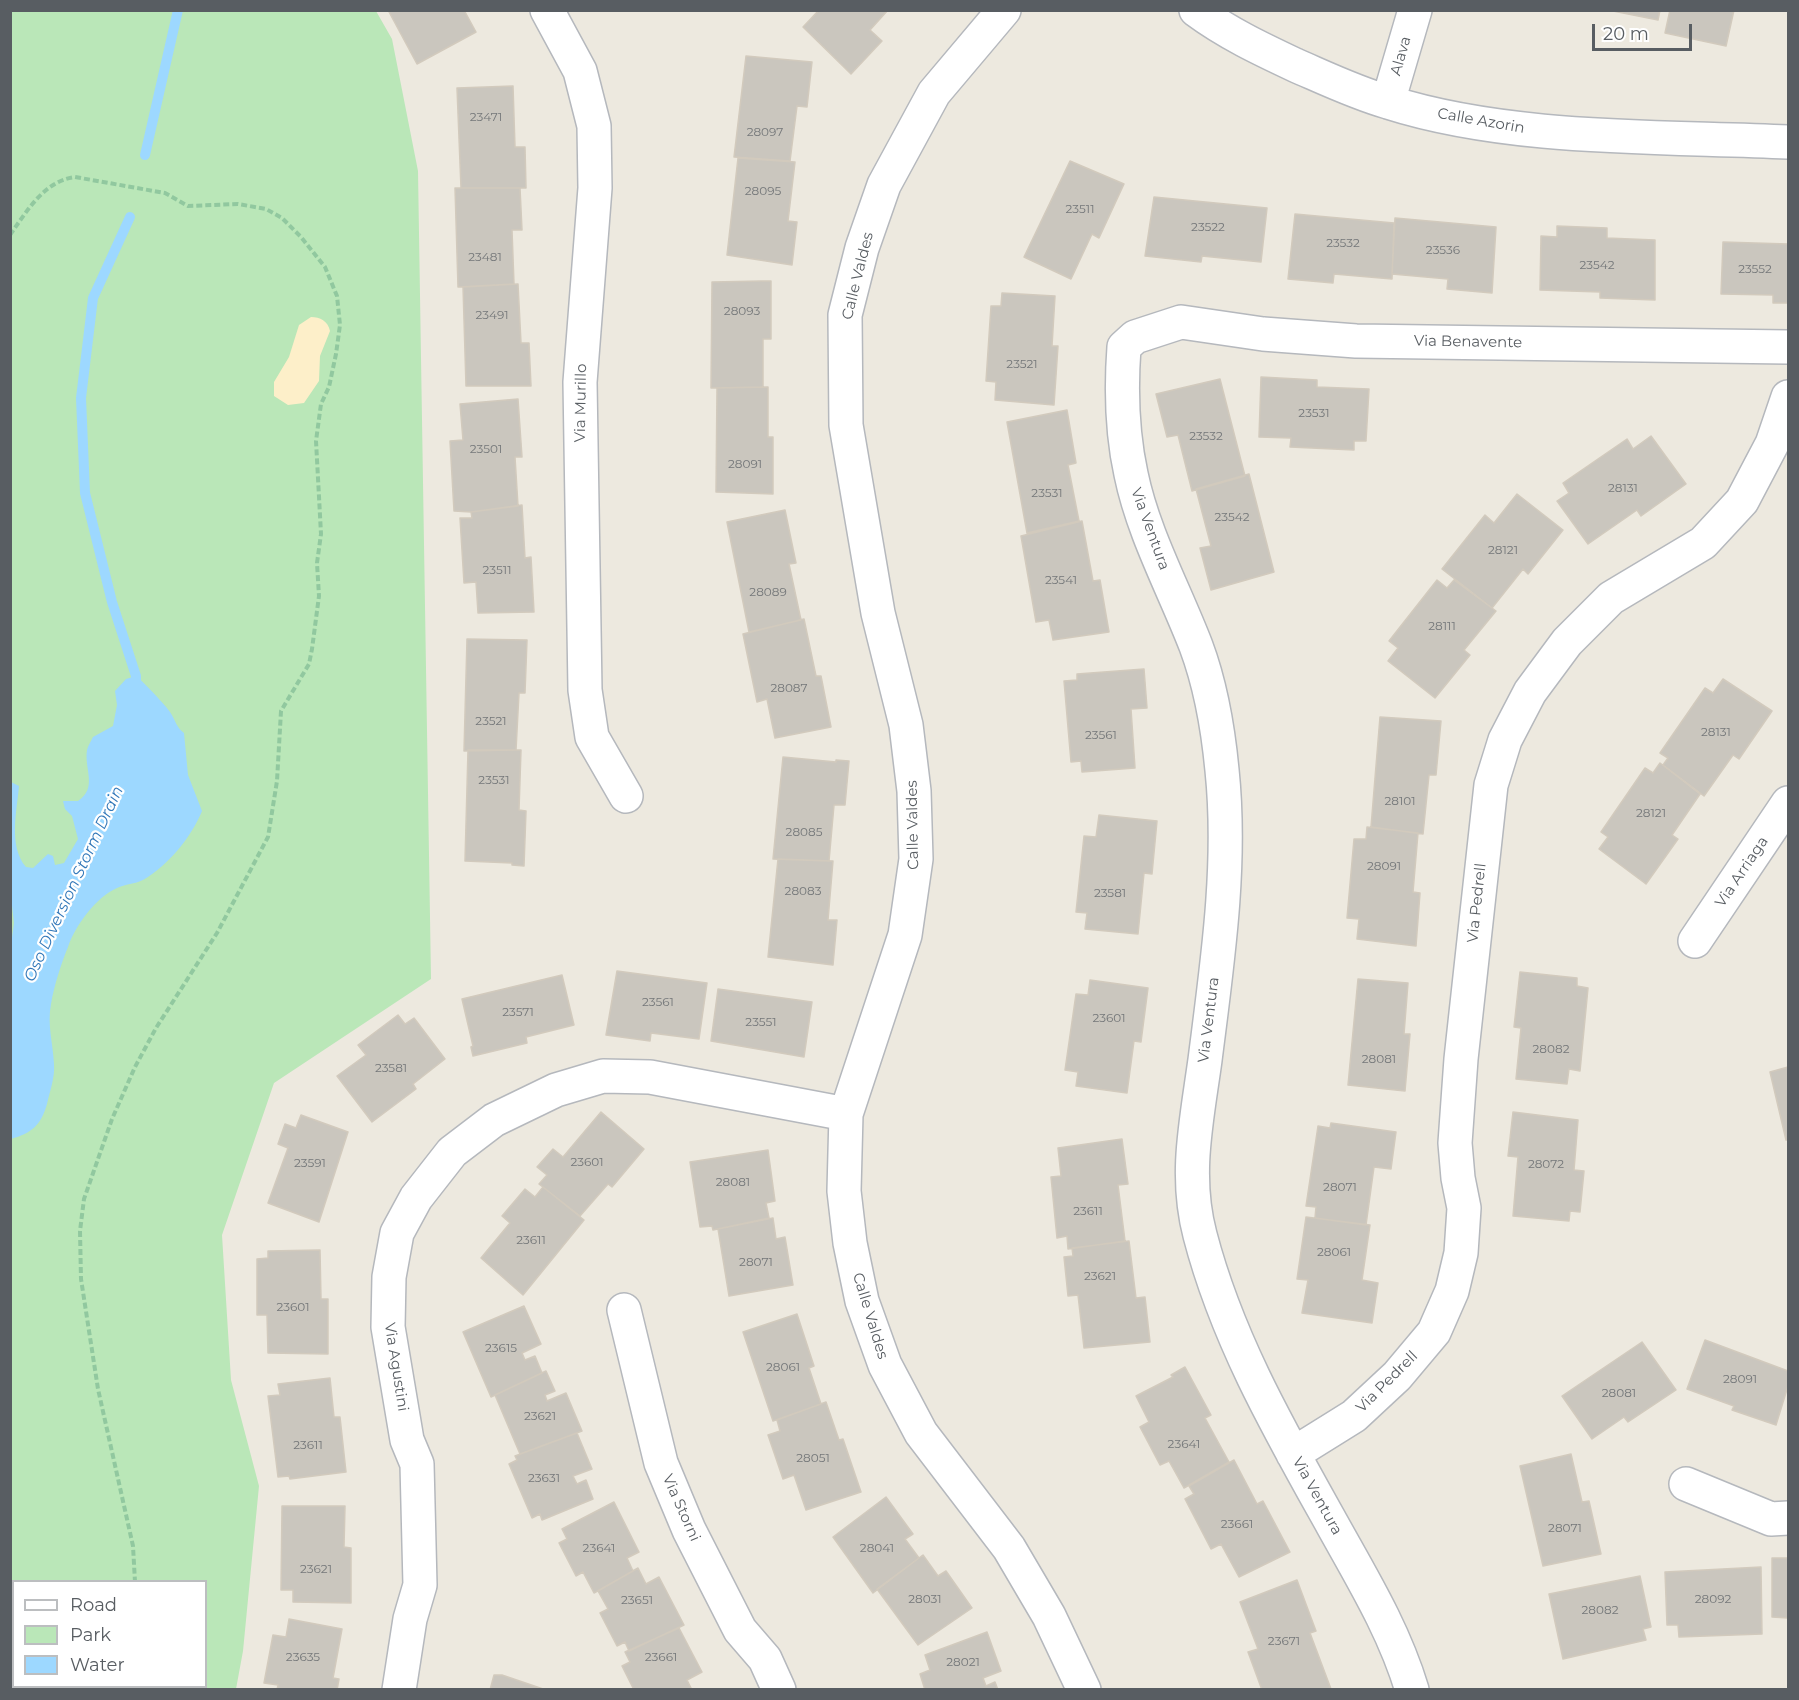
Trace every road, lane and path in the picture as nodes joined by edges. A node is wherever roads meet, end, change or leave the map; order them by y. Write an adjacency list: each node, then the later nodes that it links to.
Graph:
1 (1004, 10): 14 (street, Calle Valdes)
2 (1196, 10): 5 (street, Calle Azorin)
3 (1415, 10): 5 (street, Alava)
4 (556, 14): 11 (street, Via Murillo)
5 (1388, 102): 6 (street, Calle Azorin)
6 (1788, 142)
7 (10, 235): 19 (path)
8 (1149, 332): 9 (street, Via Benavente); 16 (street, Via Ventura)
9 (1788, 347)
10 (1788, 397): 16 (street, Via Pedrell)
11 (626, 796)
12 (1788, 802): 13 (street, Via Arriaga)
13 (1695, 941)
14 (846, 1114): 20 (street, Via Agustini); 22 (street, Calle Valdes)
15 (624, 1310): 21 (street, Via Storni)
16 (1293, 1454): 23 (street, Via Ventura)
17 (1686, 1484): 18 (street)
18 (1788, 1518)
19 (135, 1580)
20 (399, 1689)
21 (779, 1689)
22 (1084, 1689)
23 (1412, 1689)

